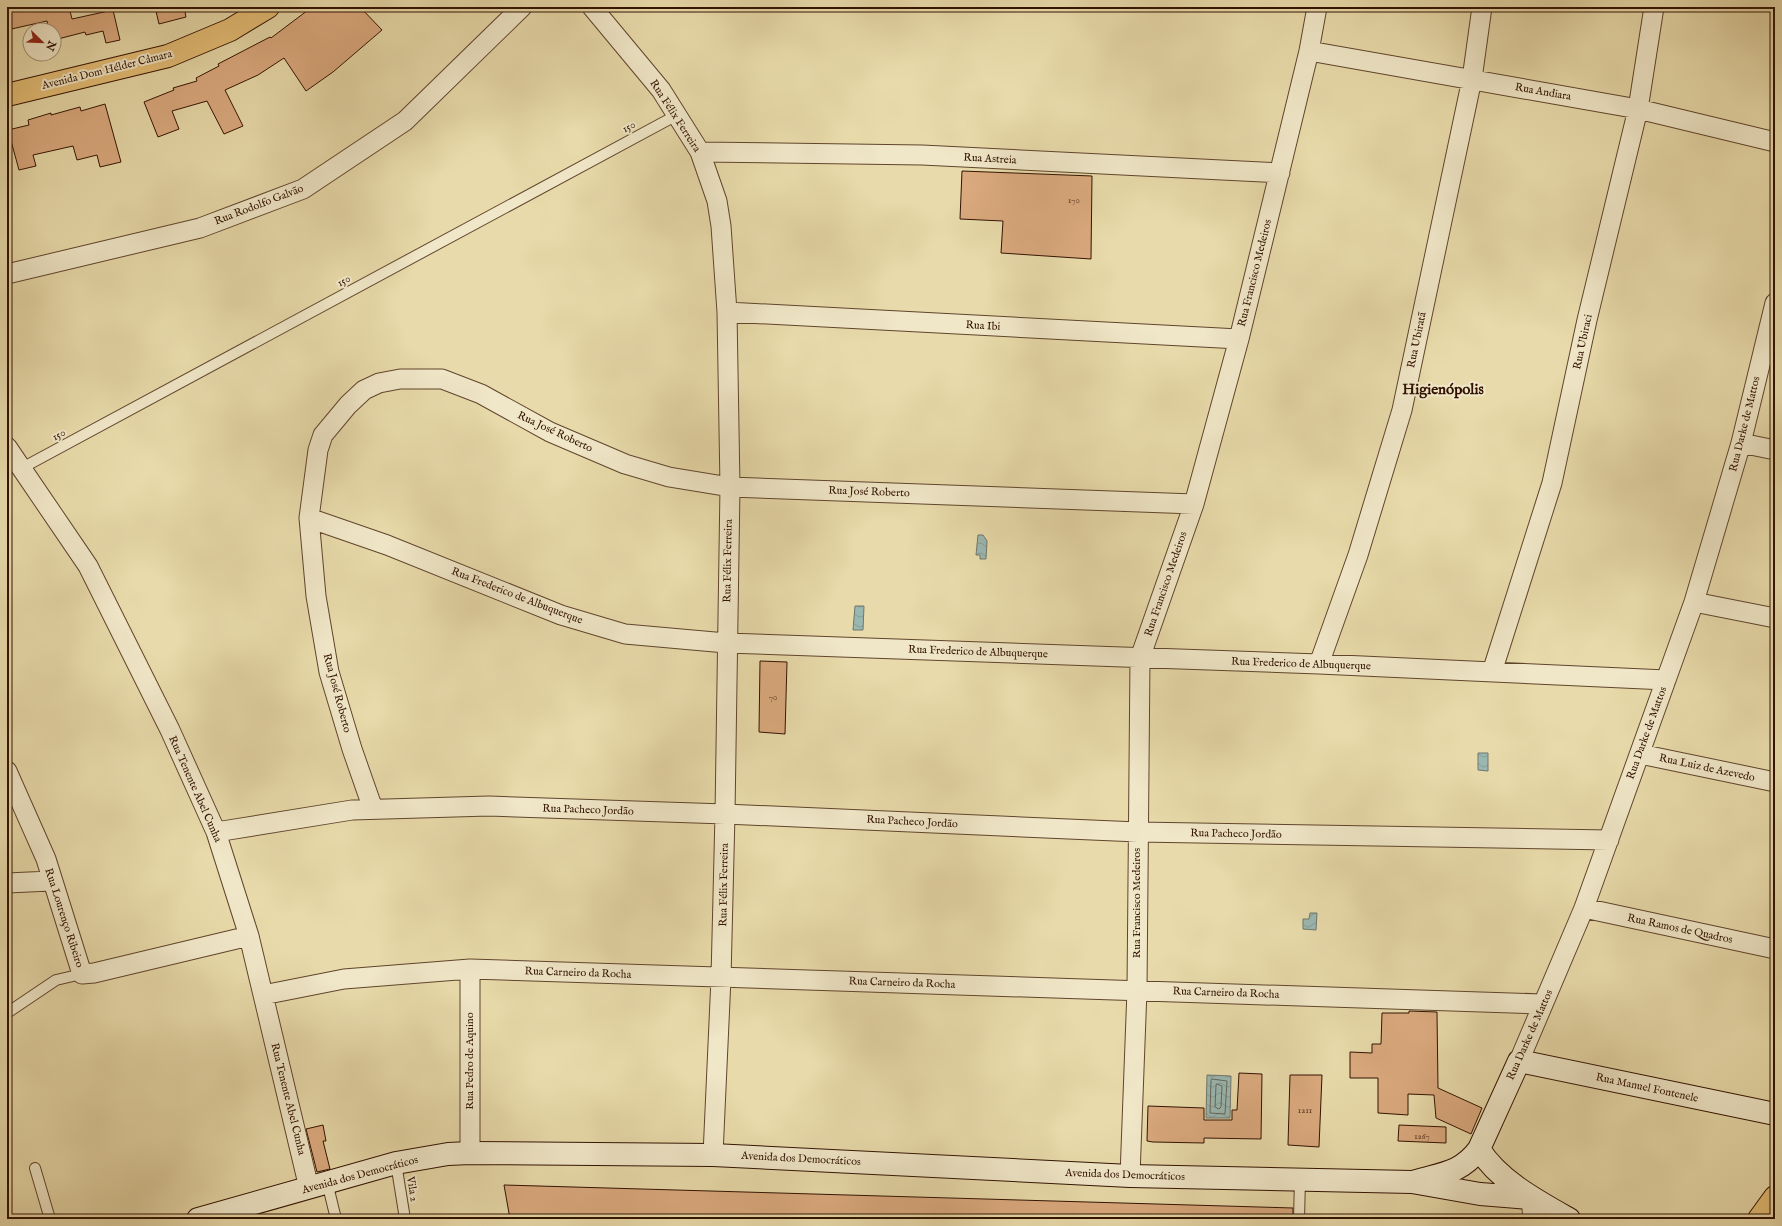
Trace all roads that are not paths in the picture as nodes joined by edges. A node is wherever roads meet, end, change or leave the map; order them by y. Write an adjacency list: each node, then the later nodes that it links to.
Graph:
1 (268, 7): 9 (main road, Avenida Dom Hélder Câmara)
2 (522, 7): 15 (street, Rua Rodolfo Galvão)
3 (592, 7): 11 (street, Rua Félix Ferreira)
4 (1317, 7): 7 (street, Rua Francisco Medeiros)
5 (1482, 7): 8 (street, Rua Ubiratã)
6 (1654, 7): 10 (street, Rua Ubiraci)
7 (1309, 51): 8 (street, Rua Andiara); 14 (street, Rua Francisco Medeiros)
8 (1472, 79): 10 (street, Rua Andiara); 30 (street, Rua Ubiratã)
9 (7, 95)
10 (1638, 109): 12 (street, Rua Andiara); 31 (street, Rua Ubiraci)
11 (677, 115): 13 (street, Rua Félix Ferreira); 22 (lane, 150)
12 (1775, 142)
13 (700, 152): 14 (street, Rua Astreia); 17 (street, Rua Félix Ferreira)
14 (1280, 173): 18 (street, Rua Francisco Medeiros)
15 (7, 274)
16 (1775, 303): 19 (street, Rua Darke de Mattos)
17 (727, 312): 18 (street, Rua Ibi); 23 (street, Rua Félix Ferreira)
18 (1239, 339): 24 (street, Rua Francisco Medeiros)
19 (1741, 443): 21 (street); 26 (street, Rua Darke de Mattos)
20 (7, 447): 22 (street, Rua Tenente Abel Cunha)
21 (1775, 450)
22 (22, 468): 38 (street, Rua Tenente Abel Cunha)
23 (730, 487): 24 (street, Rua José Roberto); 25 (street, Rua José Roberto); 28 (street, Rua Félix Ferreira)
24 (1194, 504): 29 (street, Rua Francisco Medeiros)
25 (310, 518): 28 (street, Rua Frederico de Albuquerque); 36 (street, Rua José Roberto)
26 (1694, 602): 27 (street); 32 (street, Rua Darke de Mattos)
27 (1775, 618)
28 (726, 644): 29 (street, Rua Frederico de Albuquerque); 37 (street, Rua Félix Ferreira)
29 (1140, 658): 30 (street, Rua Frederico de Albuquerque); 39 (street, Rua Francisco Medeiros)
30 (1319, 664): 31 (street, Rua Frederico de Albuquerque)
31 (1492, 672): 32 (street, Rua Frederico de Albuquerque)
32 (1666, 680): 33 (street, Rua Darke de Mattos)
33 (1640, 754): 35 (street, Rua Luiz de Azevedo); 40 (street, Rua Darke de Mattos)
34 (7, 771): 41 (street, Rua Lourenço Ribeiro)
35 (1775, 782)
36 (373, 809): 37 (street, Rua Pacheco Jordão); 38 (street, Rua Pacheco Jordão)
37 (725, 814): 39 (street, Rua Pacheco Jordão); 48 (street, Rua Félix Ferreira)
38 (216, 832): 44 (street, Rua Tenente Abel Cunha)
39 (1138, 832): 40 (street, Rua Pacheco Jordão); 49 (street, Rua Francisco Medeiros)
40 (1609, 840): 43 (street, Rua Darke de Mattos)
41 (51, 880): 42 (street); 47 (street, Rua Lourenço Ribeiro)
42 (7, 883)
43 (1584, 908): 45 (street, Rua Ramos de Quadros); 51 (street, Rua Darke de Mattos)
44 (249, 936): 47 (street, Rua Lourenço Ribeiro); 50 (street, Rua Tenente Abel Cunha)
45 (1775, 949)
46 (470, 969): 48 (street, Rua Carneiro da Rocha); 50 (street, Rua Carneiro da Rocha); 56 (street, Rua Pedro de Aquino)
47 (82, 974): 52 (lane)
48 (721, 978): 49 (street, Rua Carneiro da Rocha); 57 (street, Rua Félix Ferreira)
49 (1137, 990): 51 (street, Rua Carneiro da Rocha); 60 (street, Rua Francisco Medeiros)
50 (263, 995): 63 (street, Rua Tenente Abel Cunha)
51 (1543, 1004): 53 (street, Rua Darke de Mattos)
52 (7, 1013)
53 (1518, 1062): 54 (street, Rua Manuel Fontenele); 55 (street, Rua Darke de Mattos)
54 (1775, 1114)
55 (1479, 1149): 62 (street, Avenida dos Democráticos); 64 (street, Avenida dos Democráticos)
56 (470, 1153): 57 (street, Avenida dos Democráticos); 58 (street, Avenida dos Democráticos)
57 (713, 1154): 60 (street, Avenida dos Democráticos)
58 (396, 1163): 63 (street, Avenida dos Democráticos); 68 (lane, Vila 2)
59 (35, 1168): 65 (lane)
60 (1130, 1176): 61 (street, Avenida dos Democráticos)
61 (1300, 1179): 62 (street, Avenida dos Democráticos); 69 (lane)
62 (1412, 1182): 64 (street, Avenida dos Democráticos)
63 (318, 1185): 66 (street, Avenida dos Democráticos); 67 (lane)
64 (1532, 1209): 70 (street, Avenida dos Democráticos)
65 (50, 1219)
66 (198, 1219)
67 (336, 1219)
68 (405, 1219)
69 (1299, 1219)
70 (1569, 1219)

